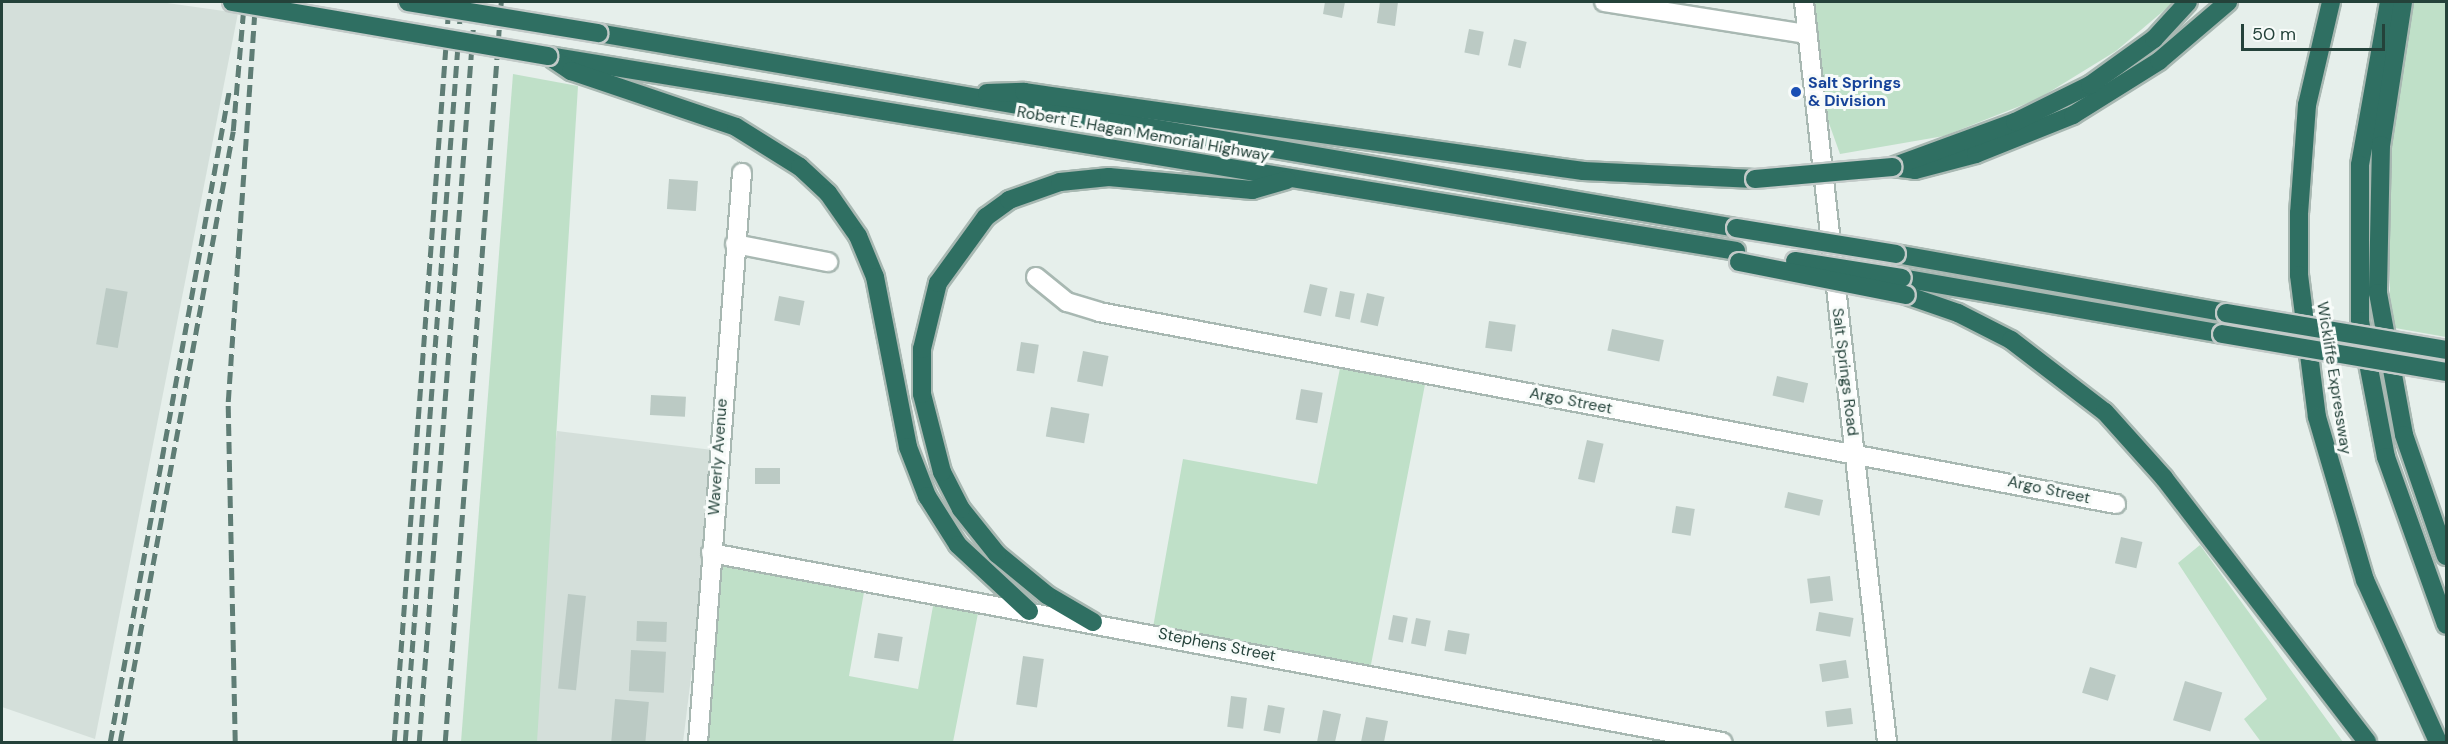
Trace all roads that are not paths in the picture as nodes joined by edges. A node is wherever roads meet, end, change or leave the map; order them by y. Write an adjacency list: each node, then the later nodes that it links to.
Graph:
1 (232, 2): 11 (highway, bridge)
2 (408, 2): 12 (highway, bridge)
3 (1604, 2): 10 (street)
4 (1804, 2): 10 (street, Salt Springs Road)
5 (2188, 2): 13 (highway)
6 (2228, 2): 13 (highway)
7 (2331, 2): 33 (highway, Wickliffe Expressway)
8 (2389, 2): 28 (highway)
9 (2403, 2): 25 (highway)
10 (1807, 34): 22 (street, Salt Springs Road)
11 (592, 70): 15 (highway, Robert E. Hagan Memorial Highway); 26 (highway)
12 (976, 94): 13 (highway, bridge); 20 (highway, bridge)
13 (1892, 167)
14 (742, 173): 16 (street, Waverly Avenue)
15 (1291, 179): 19 (highway, Robert E. Hagan Memorial Highway, bridge); 27 (highway)
16 (735, 244): 17 (street); 24 (street, Waverly Avenue)
17 (828, 262)
18 (1036, 277): 22 (street, Argo Street)
19 (1904, 287): 21 (highway, bridge); 32 (highway)
20 (2446, 350)
21 (2446, 372)
22 (1856, 455): 23 (street, Argo Street); 31 (street, Salt Springs Road)
23 (2116, 504)
24 (711, 553): 26 (street, Stephens Street); 29 (street, Waverly Avenue)
25 (2446, 556)
26 (1029, 611): 27 (street, Stephens Street)
27 (1093, 621): 30 (street, Stephens Street)
28 (2446, 625)
29 (698, 742)
30 (1722, 742)
31 (1887, 742)
32 (2367, 742)
33 (2438, 742)

